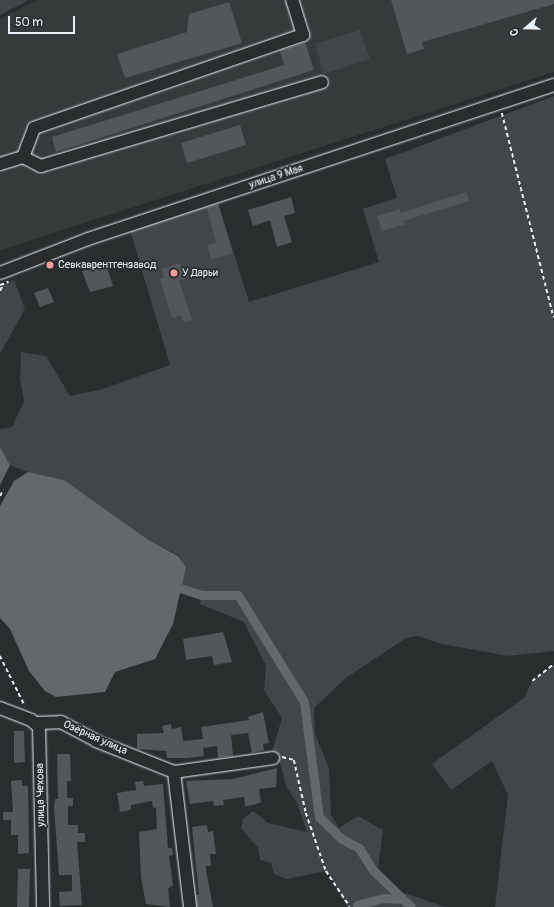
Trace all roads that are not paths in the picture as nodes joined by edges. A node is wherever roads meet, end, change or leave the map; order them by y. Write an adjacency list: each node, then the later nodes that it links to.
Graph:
1 (292, 0): 4 (street)
2 (322, 82): 4 (street)
3 (554, 85): 6 (street, улица 9 Мая)
4 (24, 157): 5 (street)
5 (0, 164)
6 (1, 278)
7 (0, 708): 8 (street)
8 (32, 721): 10 (street, Озёрная улица); 11 (street, улица Чехова)
9 (273, 758): 10 (street, Озёрная улица)
10 (174, 772): 12 (street)
11 (44, 907)
12 (190, 907)

